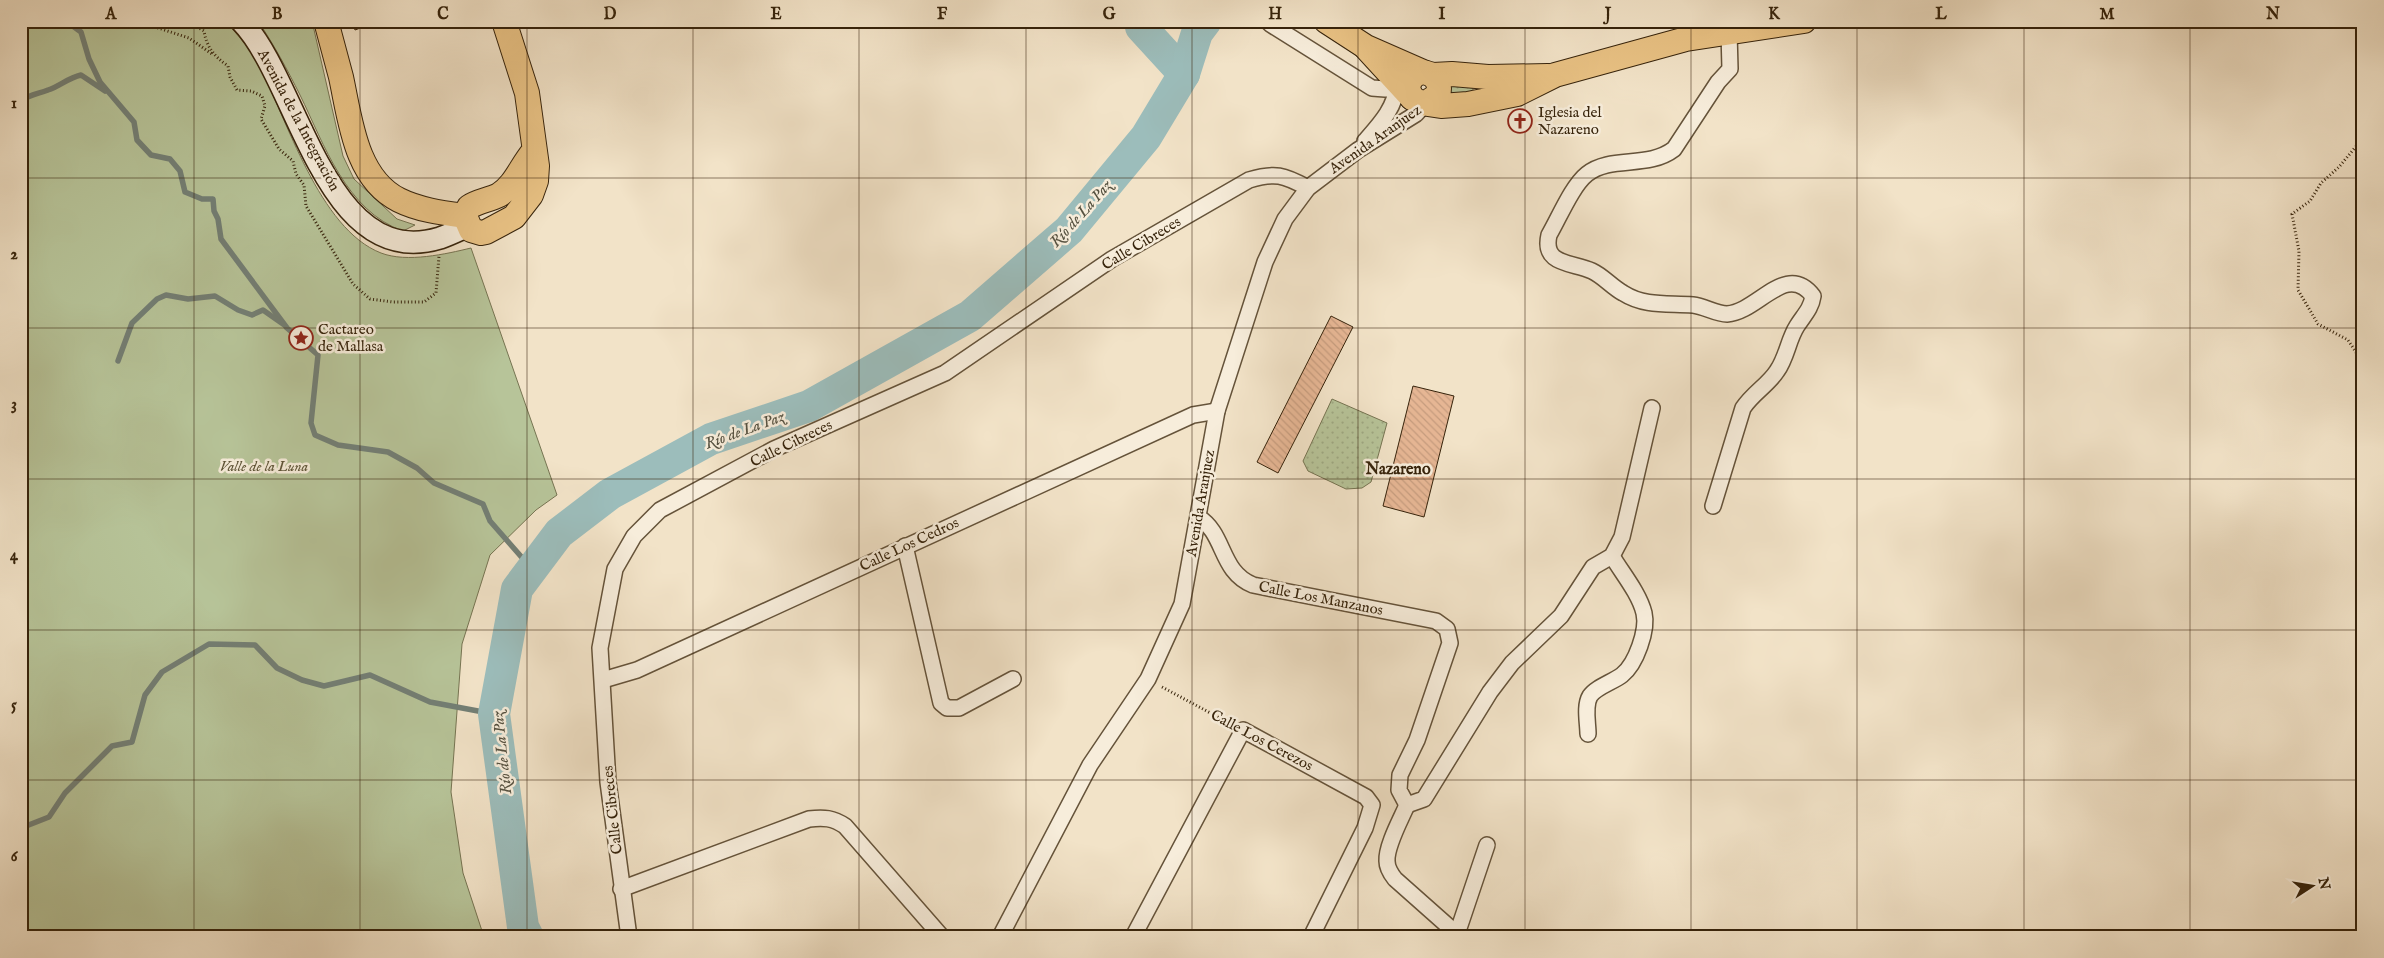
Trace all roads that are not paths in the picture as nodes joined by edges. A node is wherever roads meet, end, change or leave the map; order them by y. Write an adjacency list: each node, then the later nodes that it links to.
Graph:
1 (241, 21): 14 (main road, Avenida de la Integración)
2 (326, 21): 14 (main road)
3 (504, 21): 14 (main road, Avenida de la Integración)
4 (1326, 21): 8 (main road)
5 (1804, 21): 7 (main road)
6 (1270, 24): 11 (street)
7 (1729, 32): 10 (main road); 17 (street)
8 (1366, 47): 9 (main road); 11 (main road)
9 (1428, 73): 10 (main road); 11 (main road)
10 (1555, 75): 11 (main road)
11 (1412, 95): 12 (street); 12 (street, Avenida Aranjuez)
12 (1358, 150): 13 (street, Avenida Aranjuez)
13 (1308, 188): 16 (street, Avenida Aranjuez); 22 (street, Calle Cibreces)
14 (475, 219)
15 (1652, 408): 20 (street)
16 (1217, 411): 18 (street, Avenida Aranjuez); 19 (street, Calle Los Cedros)
17 (1713, 506)
18 (1198, 517): 24 (street, Calle Los Manzanos); 30 (street, Avenida Aranjuez)
19 (905, 546): 21 (street); 22 (street, Calle Los Cedros)
20 (1612, 556): 23 (street); 24 (street)
21 (1014, 679)
22 (603, 680): 26 (street, Calle Cibreces)
23 (1588, 734)
24 (1407, 805): 27 (street)
25 (1487, 845): 27 (street)
26 (621, 889): 28 (street, Calle Cibreces); 29 (street)
27 (1457, 936)
28 (629, 937)
29 (942, 937)
30 (1000, 937)
31 (1134, 937): 32 (street, Calle Los Cerezos)
32 (1311, 937)

